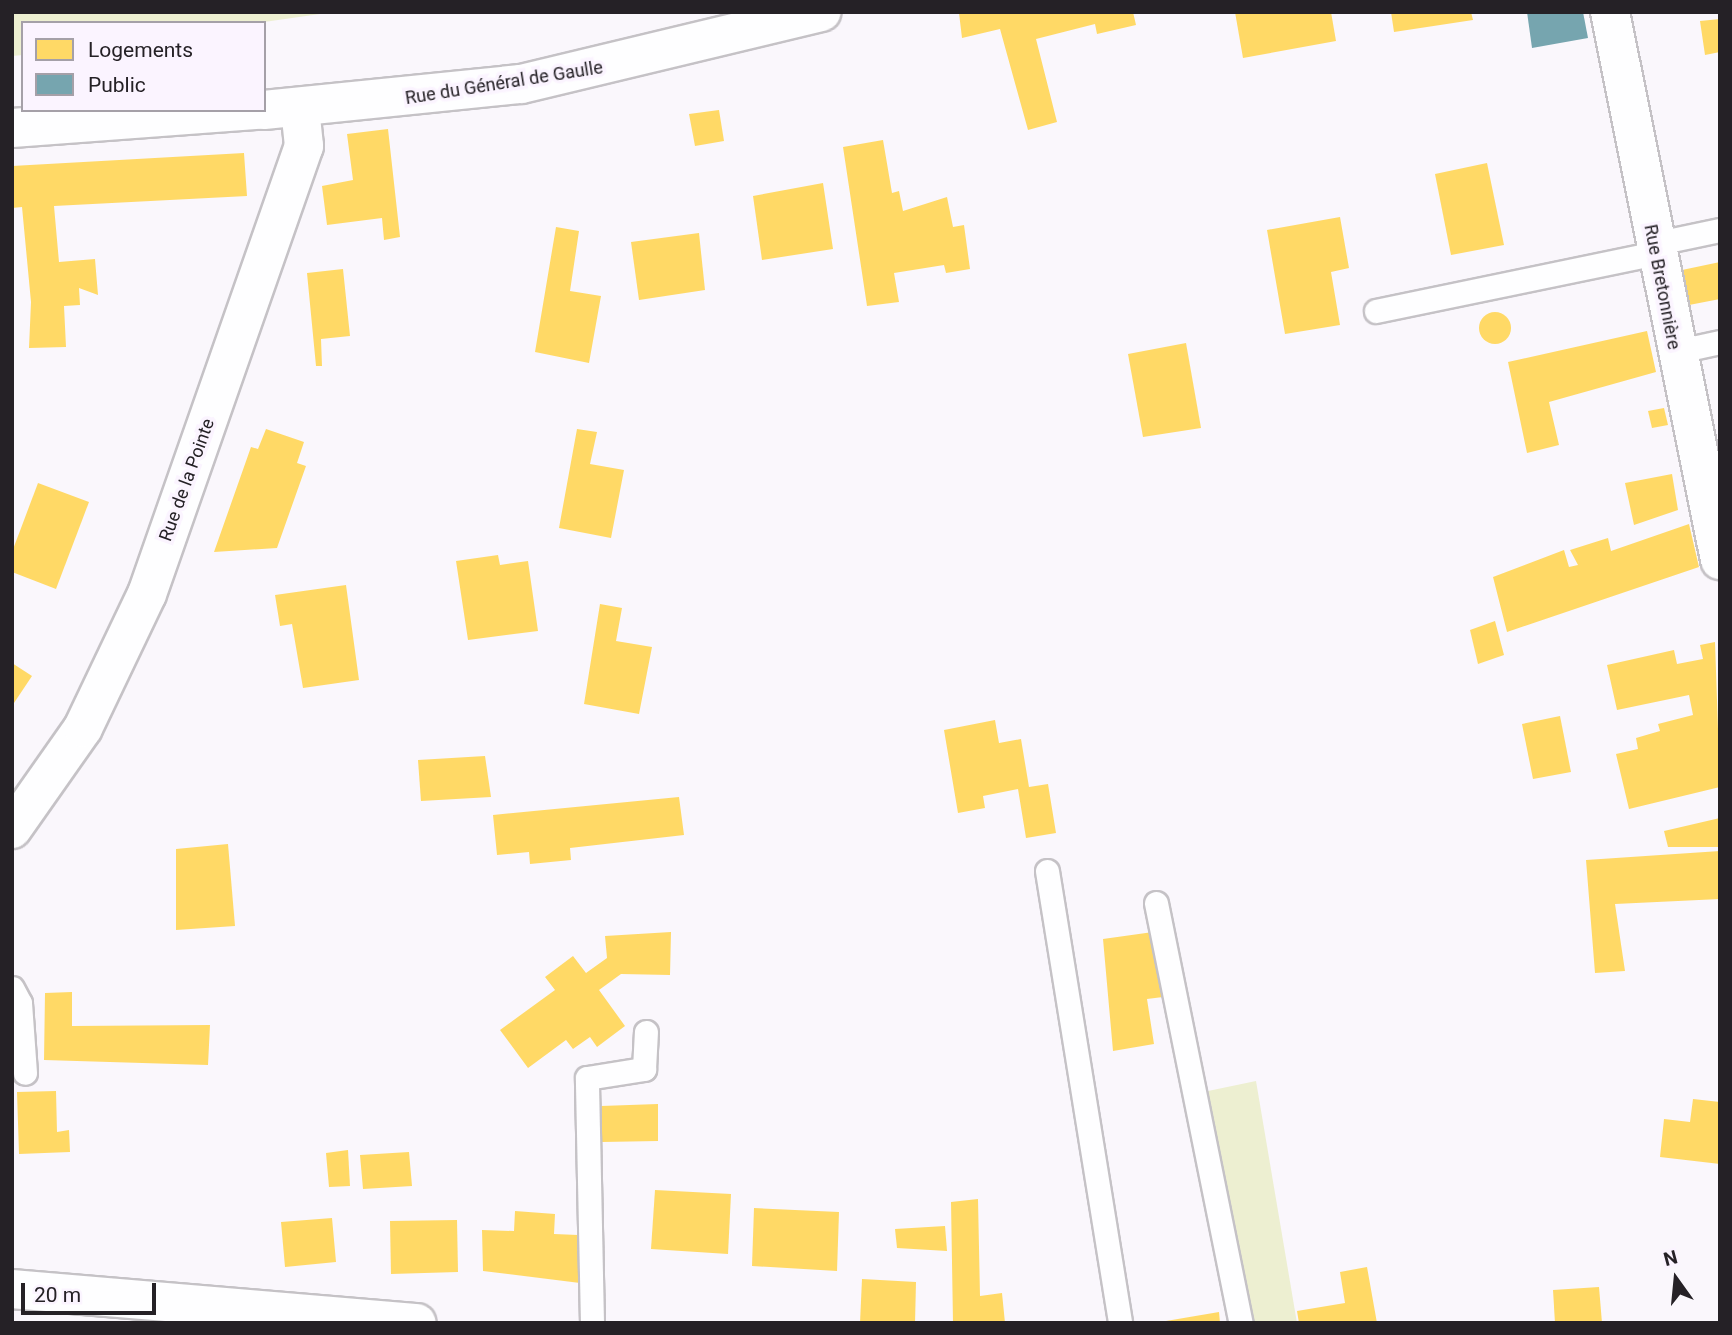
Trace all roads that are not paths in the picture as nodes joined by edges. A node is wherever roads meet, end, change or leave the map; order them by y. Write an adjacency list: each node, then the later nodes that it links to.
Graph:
1 (822, 12): 3 (street, Rue du Général de Gaulle)
2 (1610, 12): 8 (street, Rue Bretonnière)
3 (764, 19): 4 (street, Rue du Général de Gaulle)
4 (282, 108): 13 (street, Rue de la Pointe)
5 (231, 112): 6 (street)
6 (12, 128)
7 (1720, 230): 8 (lane)
8 (1654, 248): 9 (lane); 11 (street, Rue Bretonnière)
9 (1376, 311)
10 (1720, 342): 11 (lane)
11 (1674, 352): 12 (street, Rue Bretonnière)
12 (1720, 560)
13 (12, 829)
14 (1047, 871): 22 (lane)
15 (1156, 903): 23 (lane)
16 (12, 988): 18 (lane)
17 (646, 1032): 21 (lane)
18 (26, 1073)
19 (12, 1289): 20 (street)
20 (417, 1323)
21 (592, 1323)
22 (1120, 1323)
23 (1241, 1323)

